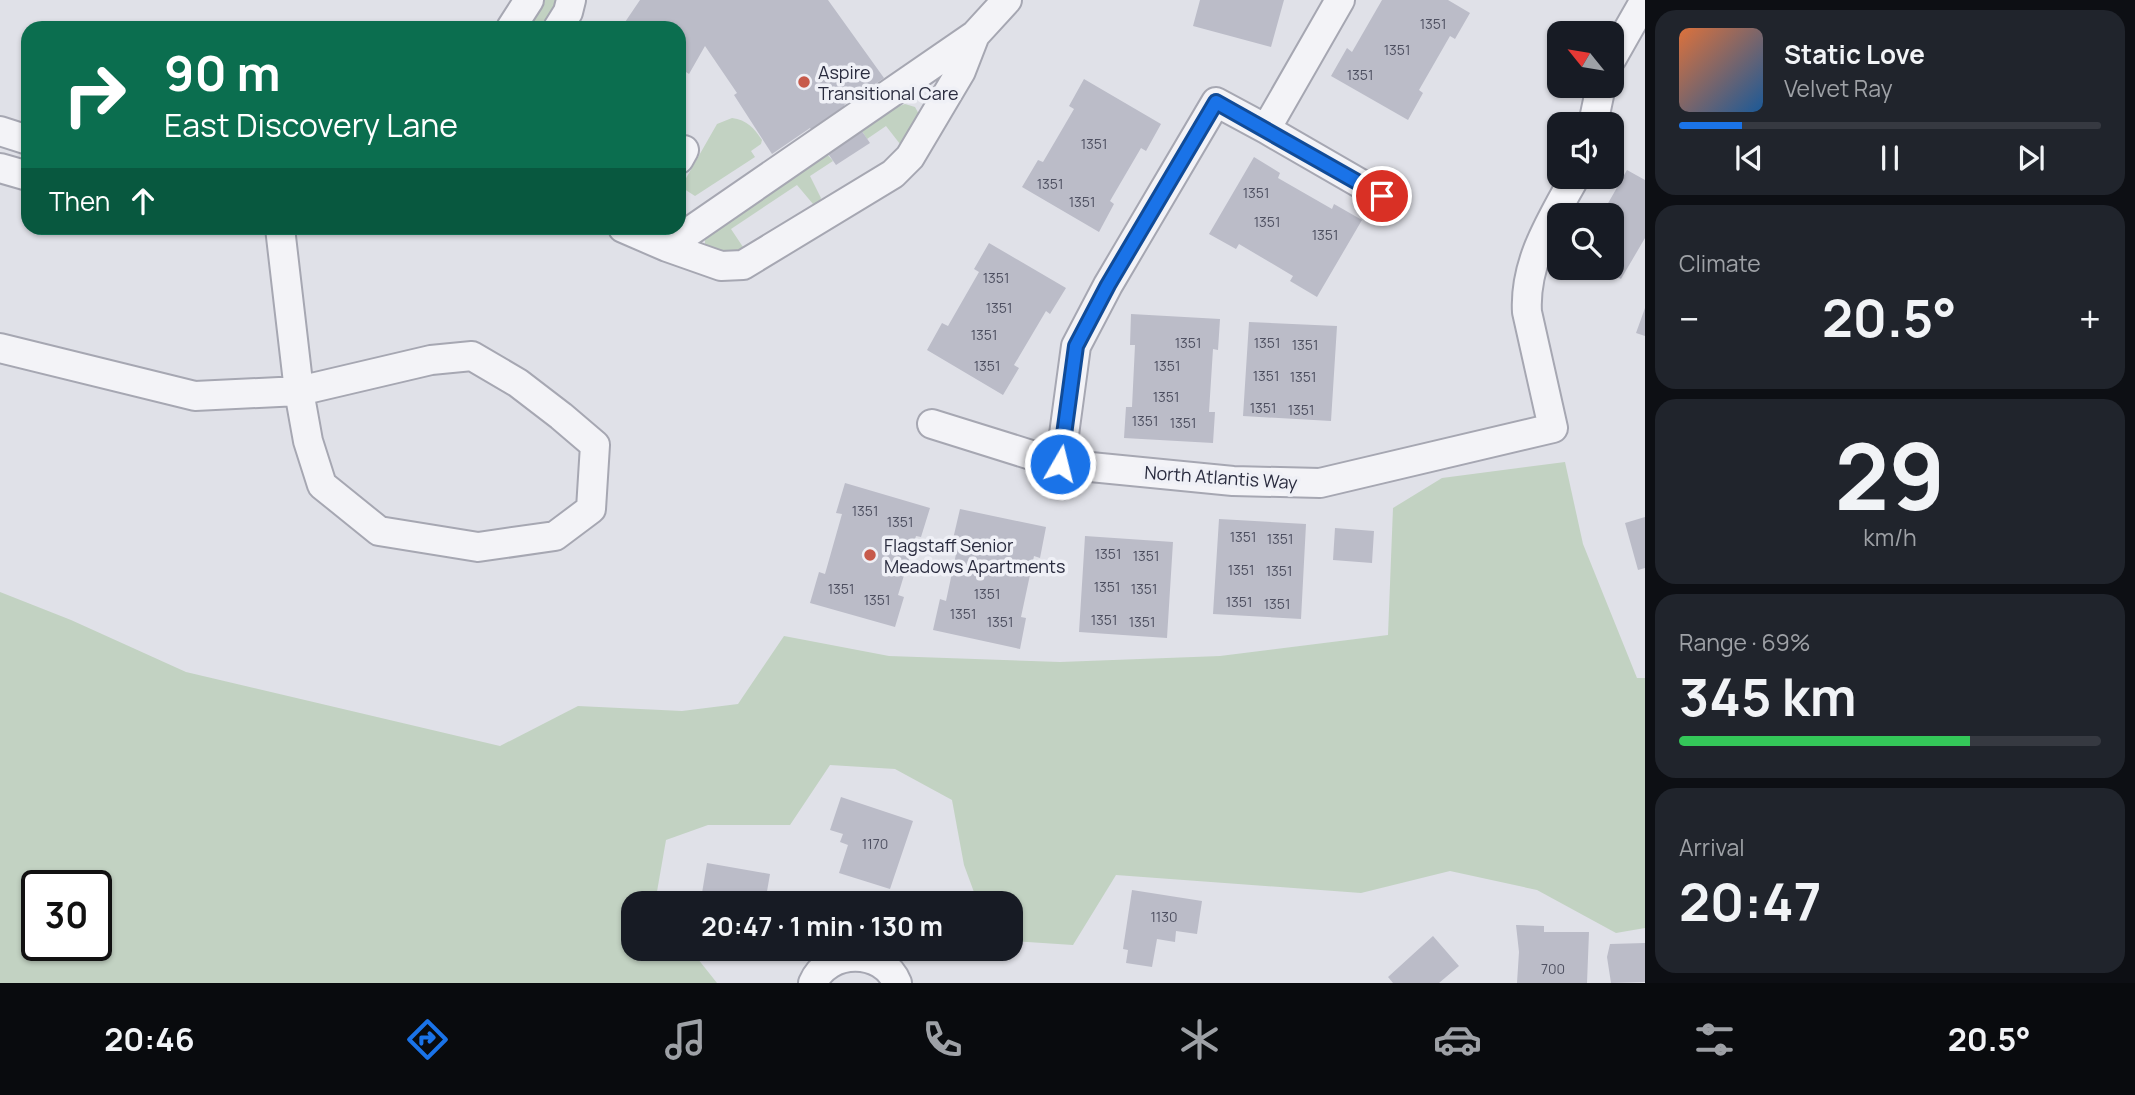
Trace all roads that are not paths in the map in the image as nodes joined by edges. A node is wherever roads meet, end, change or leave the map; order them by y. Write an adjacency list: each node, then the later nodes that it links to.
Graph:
1 (529, 0): 6 (street)
2 (571, 0): 7 (street)
3 (1007, 0): 8 (street)
4 (1340, 0): 10 (street)
5 (1645, 0): 9 (street)
6 (516, 21)
7 (562, 21)
8 (975, 35): 17 (street); 21 (street)
9 (1624, 37)
10 (1266, 129): 16 (street); 25 (street)
11 (0, 131): 12 (street)
12 (21, 138)
13 (0, 168): 14 (street)
14 (21, 174)
15 (1569, 189): 25 (street, North Atlantis Way)
16 (1382, 196)
17 (686, 234)
18 (281, 235): 23 (street)
19 (644, 235): 21 (street)
20 (684, 235): 21 (street)
21 (667, 247)
22 (0, 348): 23 (street)
23 (299, 391): 23 (street)
24 (932, 424): 25 (street, North Atlantis Way)
25 (1060, 464)
26 (813, 983): 27 (street)
27 (897, 983)

